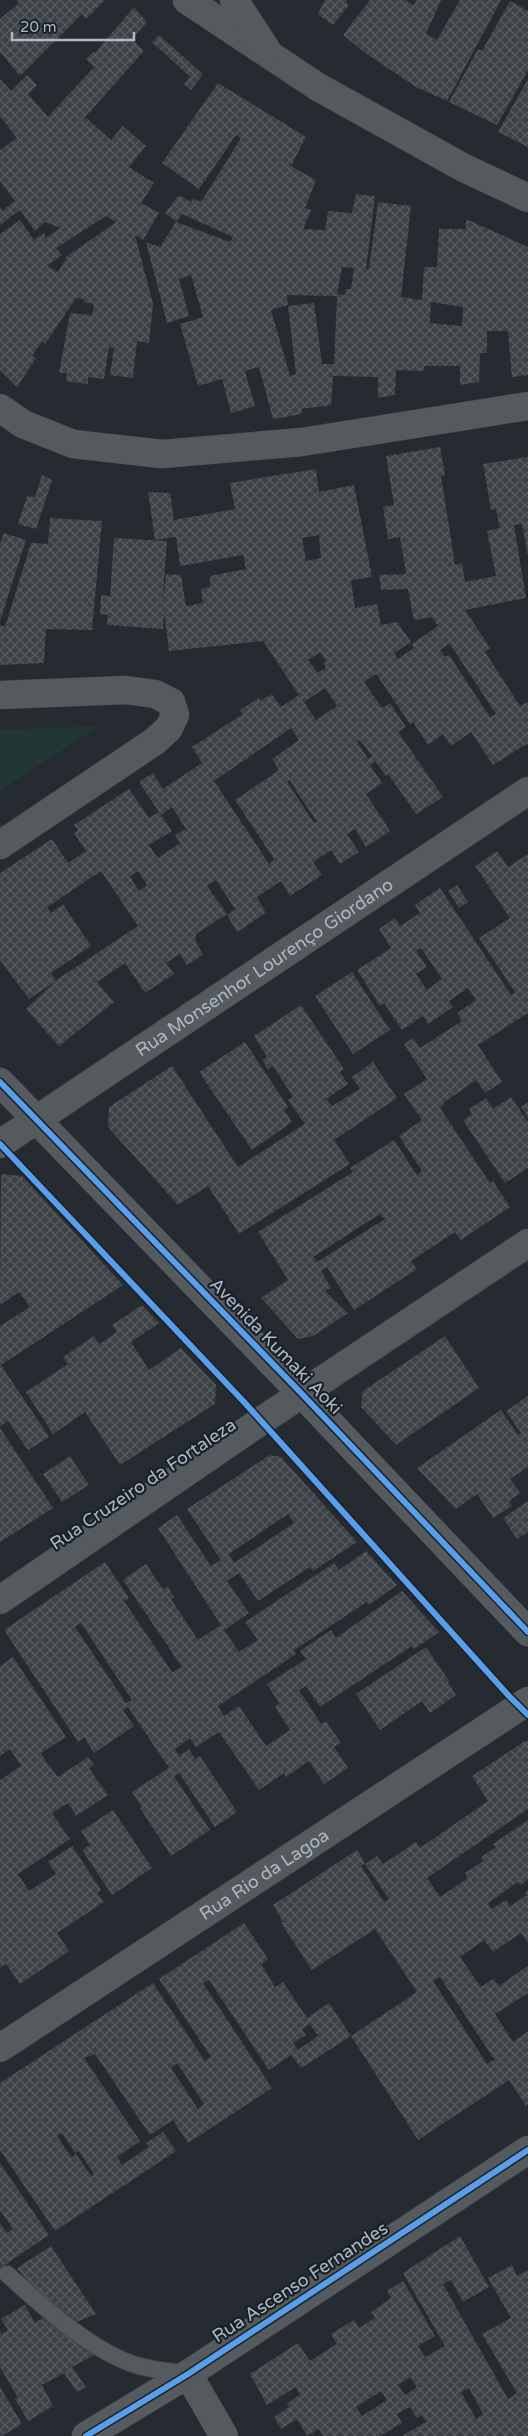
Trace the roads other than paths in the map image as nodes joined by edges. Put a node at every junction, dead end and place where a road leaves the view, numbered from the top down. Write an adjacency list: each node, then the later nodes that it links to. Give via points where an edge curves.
1 (187, 0): 3 (street)
2 (234, 0): 3 (street)
3 (272, 58): 4 (street, via 464,168)
4 (528, 198)
5 (528, 406): 6 (street, via 302,442 162,454 73,444 23,424)
6 (0, 408)
7 (0, 694): 9 (street, via 126,690 155,694 171,702 175,715 169,728 155,741)
8 (528, 791): 11 (street, Rua Monsenhor Lourenço Giordano)
9 (0, 845)
10 (0, 1082): 11 (street, Avenida Kumaki Aoki)
11 (36, 1121): 12 (street, Rua Monsenhor Lourenço Giordano); 14 (street, Avenida Kumaki Aoki)
12 (0, 1144)
13 (528, 1243): 14 (street, Rua Cruzeiro da Fortaleza)
14 (302, 1394): 15 (street, Rua Cruzeiro da Fortaleza); 16 (street, Avenida Kumaki Aoki)
15 (0, 1600)
16 (528, 1632)
17 (528, 1701): 18 (street, Rua Rio da Lagoa)
18 (0, 2048)
19 (528, 2150): 21 (street, Rua Ascenso Fernandes)
20 (7, 2274): 21 (lane, via 44,2307 109,2354 132,2364)
21 (188, 2374): 22 (street, Rua Ascenso Fernandes); 23 (street)
22 (86, 2436)
23 (224, 2436)

